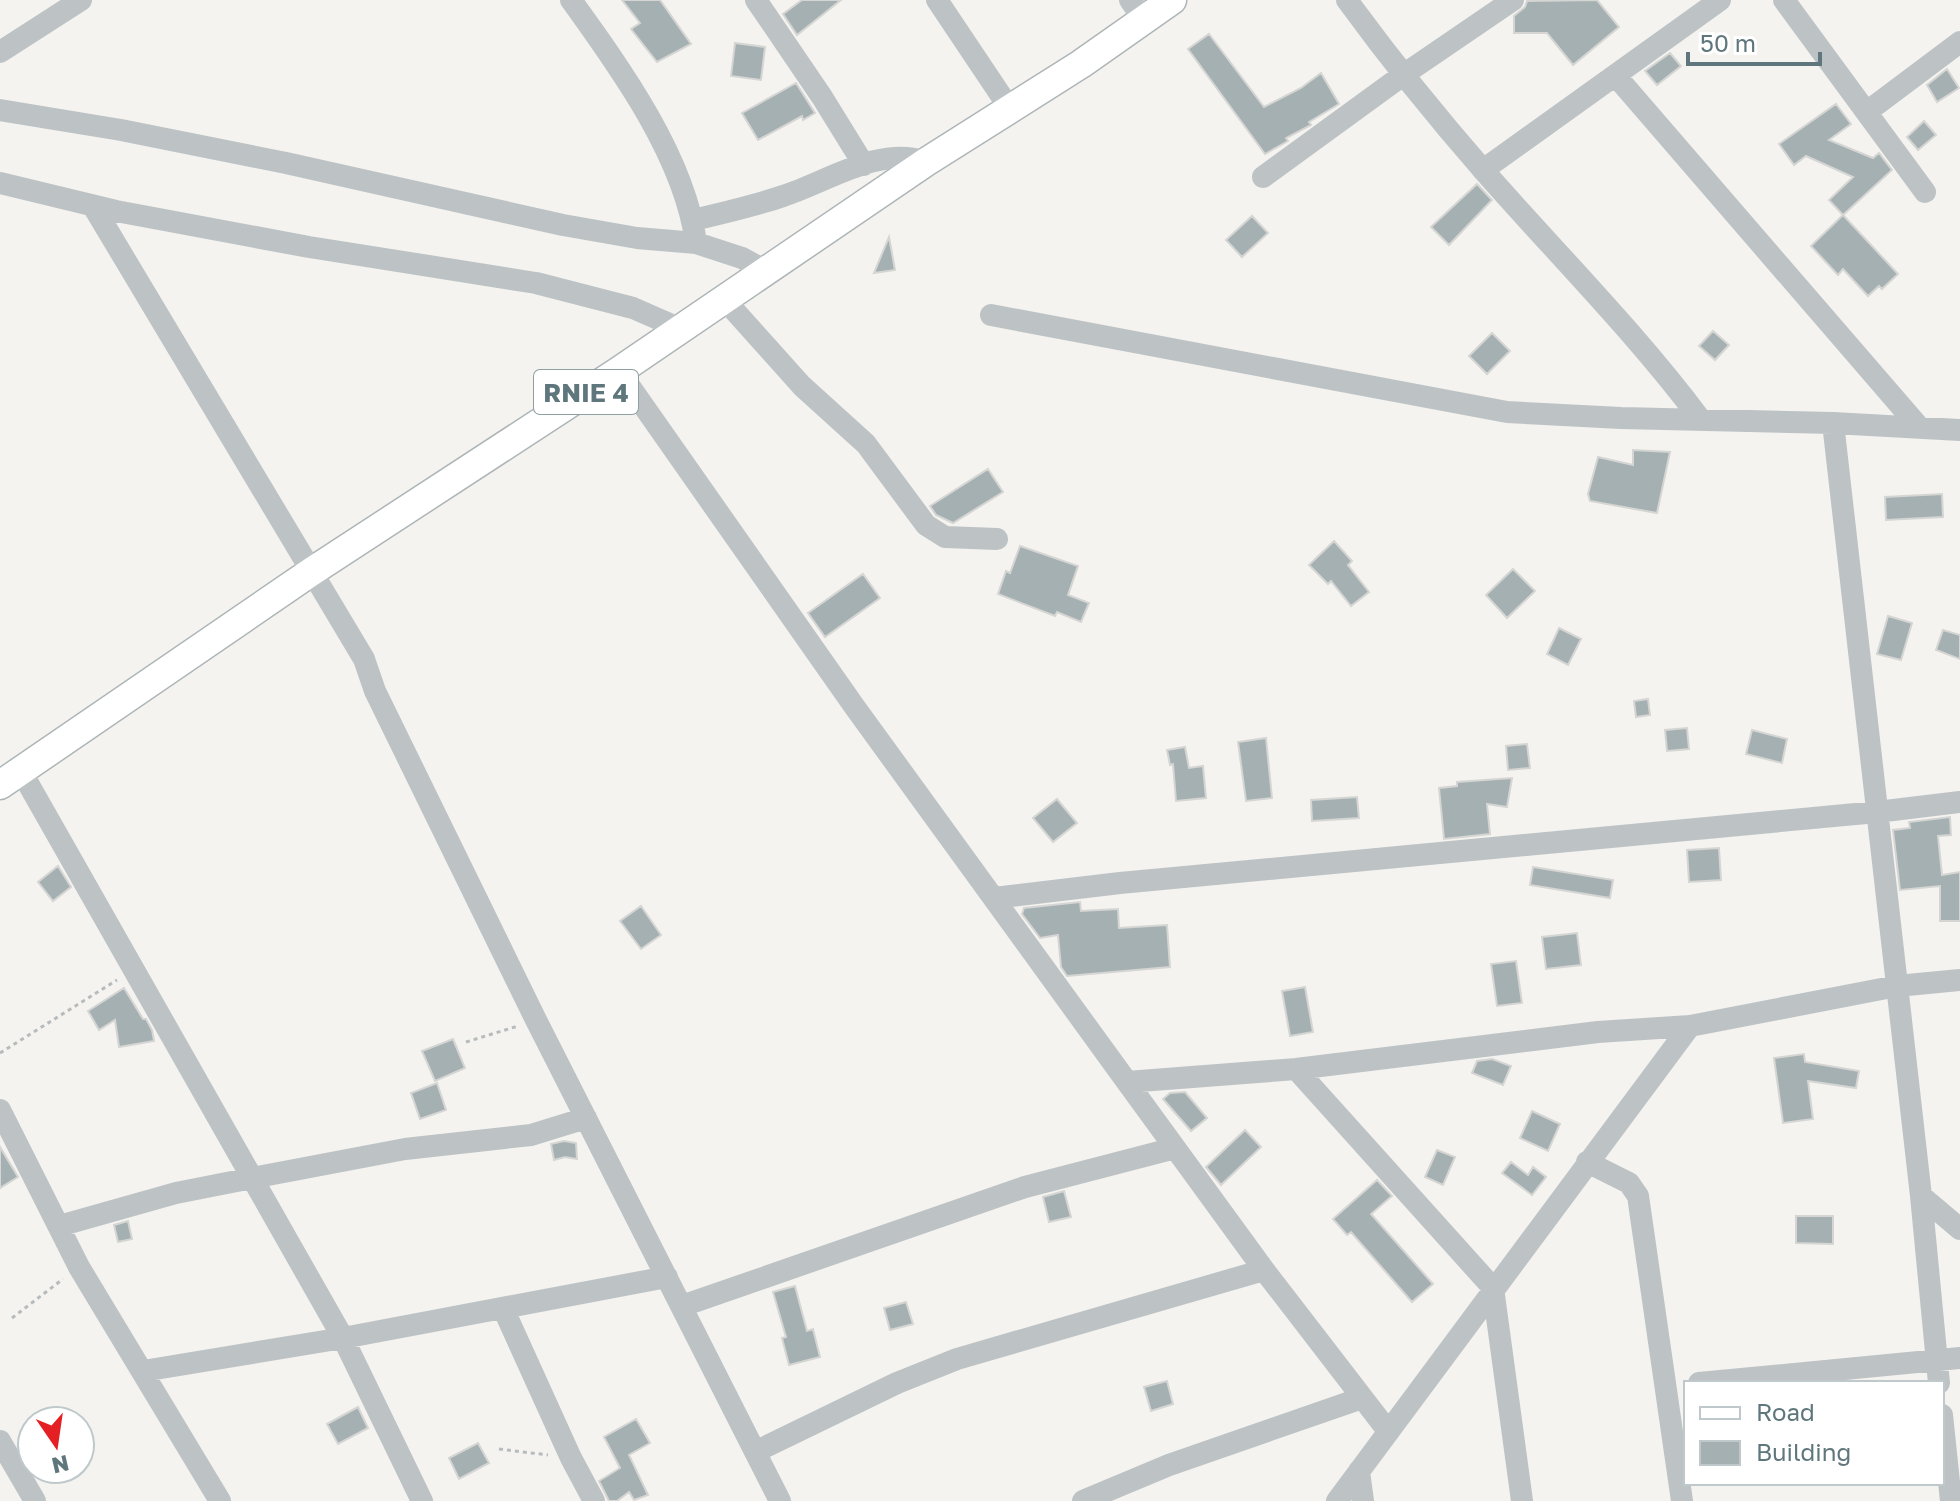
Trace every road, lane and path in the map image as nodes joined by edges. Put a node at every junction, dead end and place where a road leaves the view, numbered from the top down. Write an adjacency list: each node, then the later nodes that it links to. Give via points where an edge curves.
1 (81, 0): 12 (street)
2 (571, 0): 25 (street, via 648,116)
3 (756, 0): 19 (street)
4 (937, 0): 15 (street)
5 (1172, 0): 10 (main road, RNIE 4)
6 (1347, 0): 13 (street)
7 (1513, 0): 13 (street)
8 (1720, 0): 14 (street)
9 (1784, 0): 17 (street)
10 (1137, 10): 15 (main road, RNIE 4)
11 (1960, 42): 17 (street)
12 (0, 52)
13 (1403, 75): 20 (street); 21 (street)
14 (1615, 75): 20 (street); 34 (street)
15 (1010, 109): 18 (main road, RNIE 4)
16 (0, 110): 26 (street, via 273,160 563,225)
17 (1868, 111): 23 (street)
18 (926, 162): 19 (street, via 899,157); 27 (main road, RNIE 4)
19 (864, 165): 25 (street, via 783,197)
20 (1483, 170): 32 (street)
21 (1263, 177)
22 (0, 183): 24 (street)
23 (1925, 192)
24 (93, 206): 30 (street, via 536,283 633,308); 37 (street)
25 (693, 220): 26 (street)
26 (696, 243): 27 (street)
27 (768, 272): 28 (main road, RNIE 4)
28 (724, 299): 30 (main road, RNIE 4); 36 (street, via 802,386 866,444 926,525 945,537)
29 (991, 315): 32 (street, via 1507,412)
30 (681, 329): 31 (main road, RNIE 4)
31 (619, 371): 37 (main road, RNIE 4); 41 (street)
32 (1701, 420): 33 (street)
33 (1833, 423): 34 (street); 40 (street)
34 (1919, 427): 35 (street)
35 (1960, 430)
36 (997, 539)
37 (311, 572): 38 (main road, RNIE 4); 45 (street, via 364,659)
38 (11, 778): 42 (street)
39 (1960, 802): 40 (street)
40 (1877, 812): 41 (street); 44 (street)
41 (994, 898): 50 (street)
42 (134, 970): 48 (path); 55 (street)
43 (1960, 980): 44 (street)
44 (1897, 986): 46 (street); 56 (street)
45 (536, 1020): 47 (path); 52 (street)
46 (1690, 1026): 49 (street, via 1598,1032); 54 (street)
47 (466, 1042)
48 (0, 1053)
49 (1296, 1069): 50 (street); 62 (street)
50 (1127, 1082): 53 (street)
51 (0, 1110): 57 (street)
52 (586, 1118): 55 (street, via 531,1135 405,1149); 61 (street)
53 (1175, 1148): 60 (street); 63 (street, via 1025,1187)
54 (1587, 1162): 62 (street); 72 (street, via 1629,1183 1638,1196)
55 (252, 1178): 57 (street); 66 (street)
56 (1921, 1196): 58 (street); 68 (street)
57 (59, 1226): 59 (street)
58 (1960, 1229)
59 (79, 1267): 65 (path); 69 (street)
60 (1264, 1270): 73 (street); 78 (street, via 957,1359)
61 (667, 1277): 63 (street); 64 (street)
62 (1493, 1288): 74 (street); 89 (street)
63 (682, 1306): 78 (street)
64 (503, 1308): 66 (street); 79 (street)
65 (12, 1318)
66 (343, 1338): 69 (street); 83 (street)
67 (1960, 1358): 68 (street)
68 (1936, 1359): 70 (street); 71 (street)
69 (143, 1371): 82 (street)
70 (1719, 1381)
71 (1939, 1381)
72 (1676, 1385): 90 (street)
73 (1362, 1398): 74 (street); 86 (street)
74 (1388, 1431): 80 (street)
75 (1944, 1434): 91 (street)
76 (0, 1441): 81 (street)
77 (499, 1449): 79 (path)
78 (755, 1452): 85 (street)
79 (571, 1458): 84 (street)
80 (1359, 1471): 87 (street); 88 (street)
81 (35, 1501)
82 (220, 1501)
83 (422, 1501)
84 (594, 1501)
85 (780, 1501)
86 (1083, 1501)
87 (1337, 1501)
88 (1363, 1501)
89 (1522, 1501)
90 (1682, 1501)
91 (1951, 1501)

